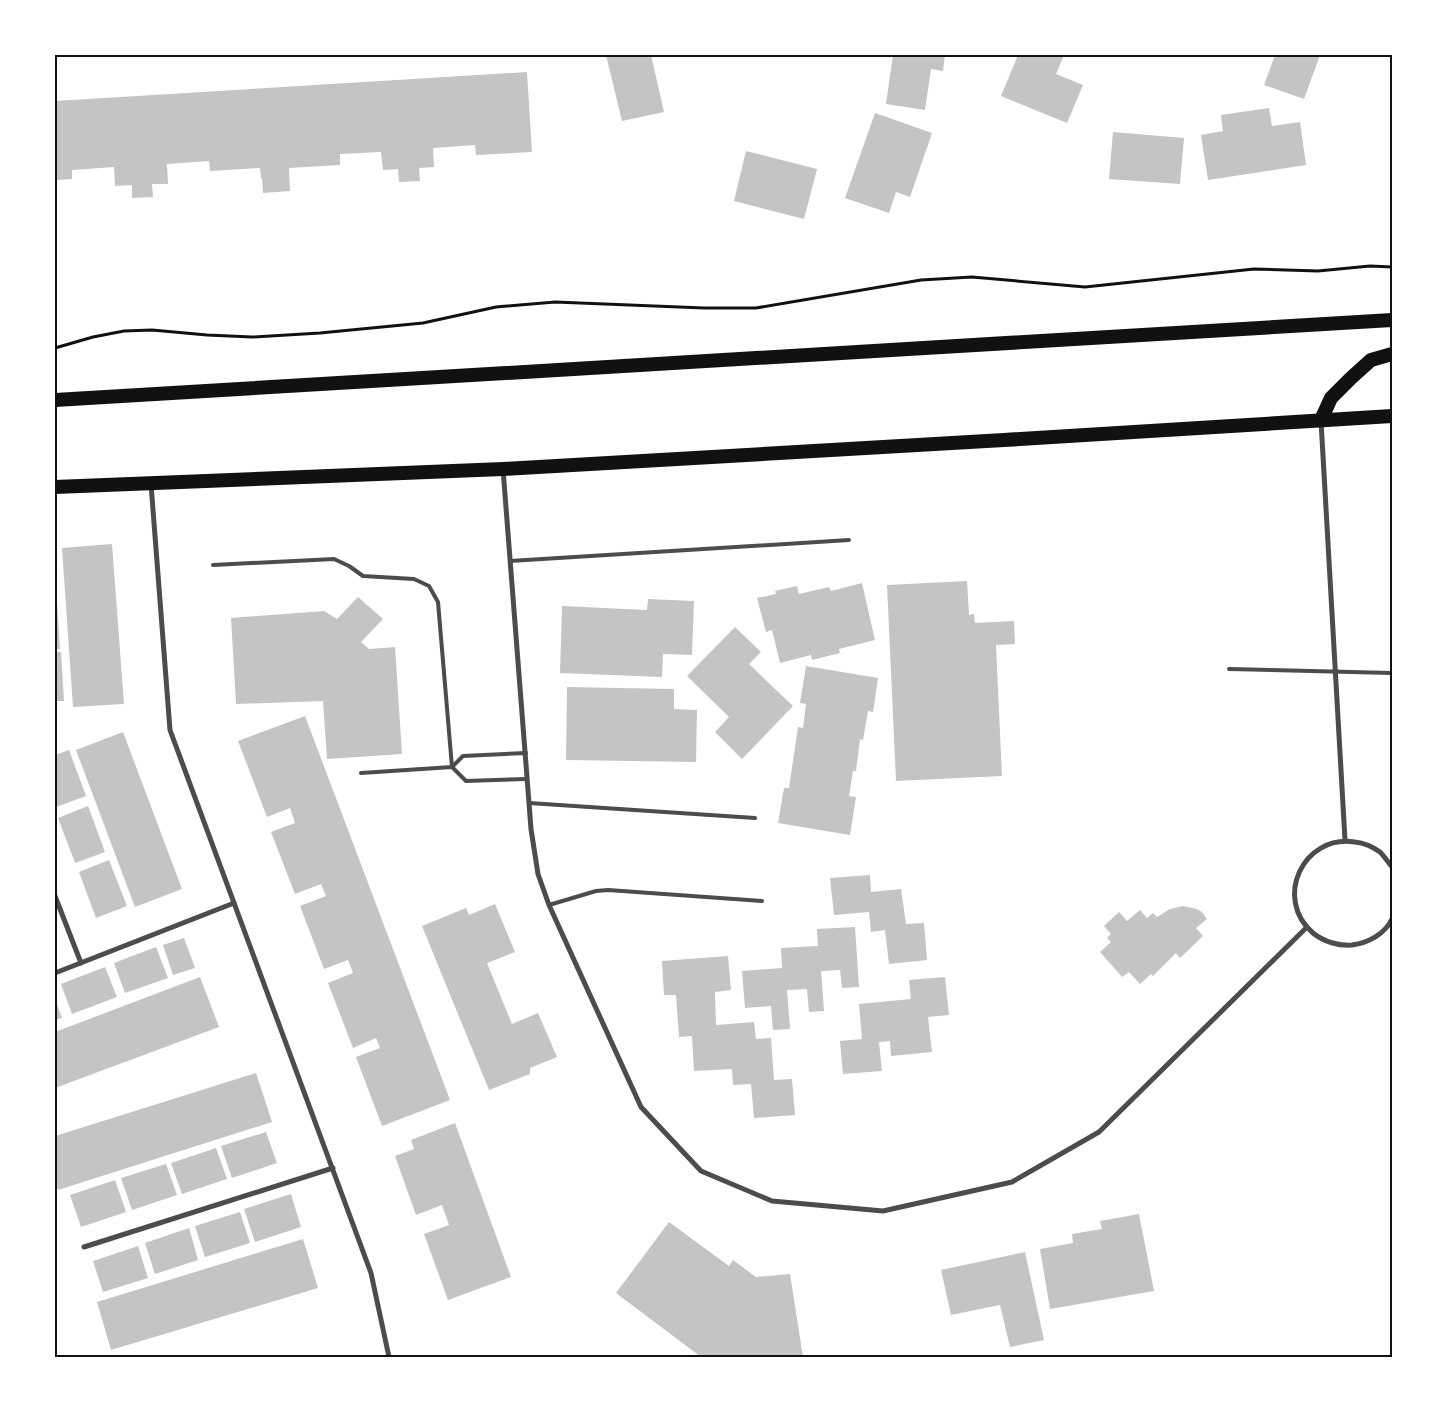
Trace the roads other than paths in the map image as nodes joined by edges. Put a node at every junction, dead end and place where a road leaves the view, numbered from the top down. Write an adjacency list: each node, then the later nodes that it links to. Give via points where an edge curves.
1 (1392, 320): 3 (highway)
2 (1392, 354): 5 (highway, via 1372,360 1351,378 1331,398)
3 (55, 400)
4 (1392, 416): 5 (highway)
5 (1321, 420): 6 (highway); 13 (street)
6 (503, 468): 7 (highway); 10 (street)
7 (150, 483): 8 (highway); 25 (street, via 170,730)
8 (55, 487)
9 (849, 540): 10 (lane)
10 (510, 561): 15 (street)
11 (213, 565): 16 (lane, via 334,559 363,576 414,579 429,586 438,602)
12 (1229, 670): 13 (lane)
13 (1335, 671): 14 (lane); 21 (street)
14 (1392, 673)
15 (526, 753): 16 (lane, via 463,756); 18 (street)
16 (452, 767): 17 (lane); 18 (lane, via 466,781)
17 (361, 773)
18 (528, 780): 19 (street)
19 (529, 803): 20 (lane); 26 (street, via 538,874)
20 (754, 818)
21 (1345, 840): 22 (street, via 1363,843 1380,852); 28 (street, via 1327,844 1311,854 1300,868 1294,895 1298,912)
22 (1392, 867)
23 (55, 896): 29 (street)
24 (762, 901): 26 (lane, via 608,890)
25 (234, 903): 29 (street); 31 (street)
26 (549, 905): 28 (street, via 641,1108 701,1171 772,1202 883,1211 1012,1182 1099,1132)
27 (1392, 919): 28 (street, via 1378,936 1362,944 1344,946 1320,939)
28 (1307, 927)
29 (81, 963): 30 (street)
30 (55, 973)
31 (333, 1168): 32 (street); 33 (street, via 372,1273)
32 (84, 1247)
33 (389, 1357)

